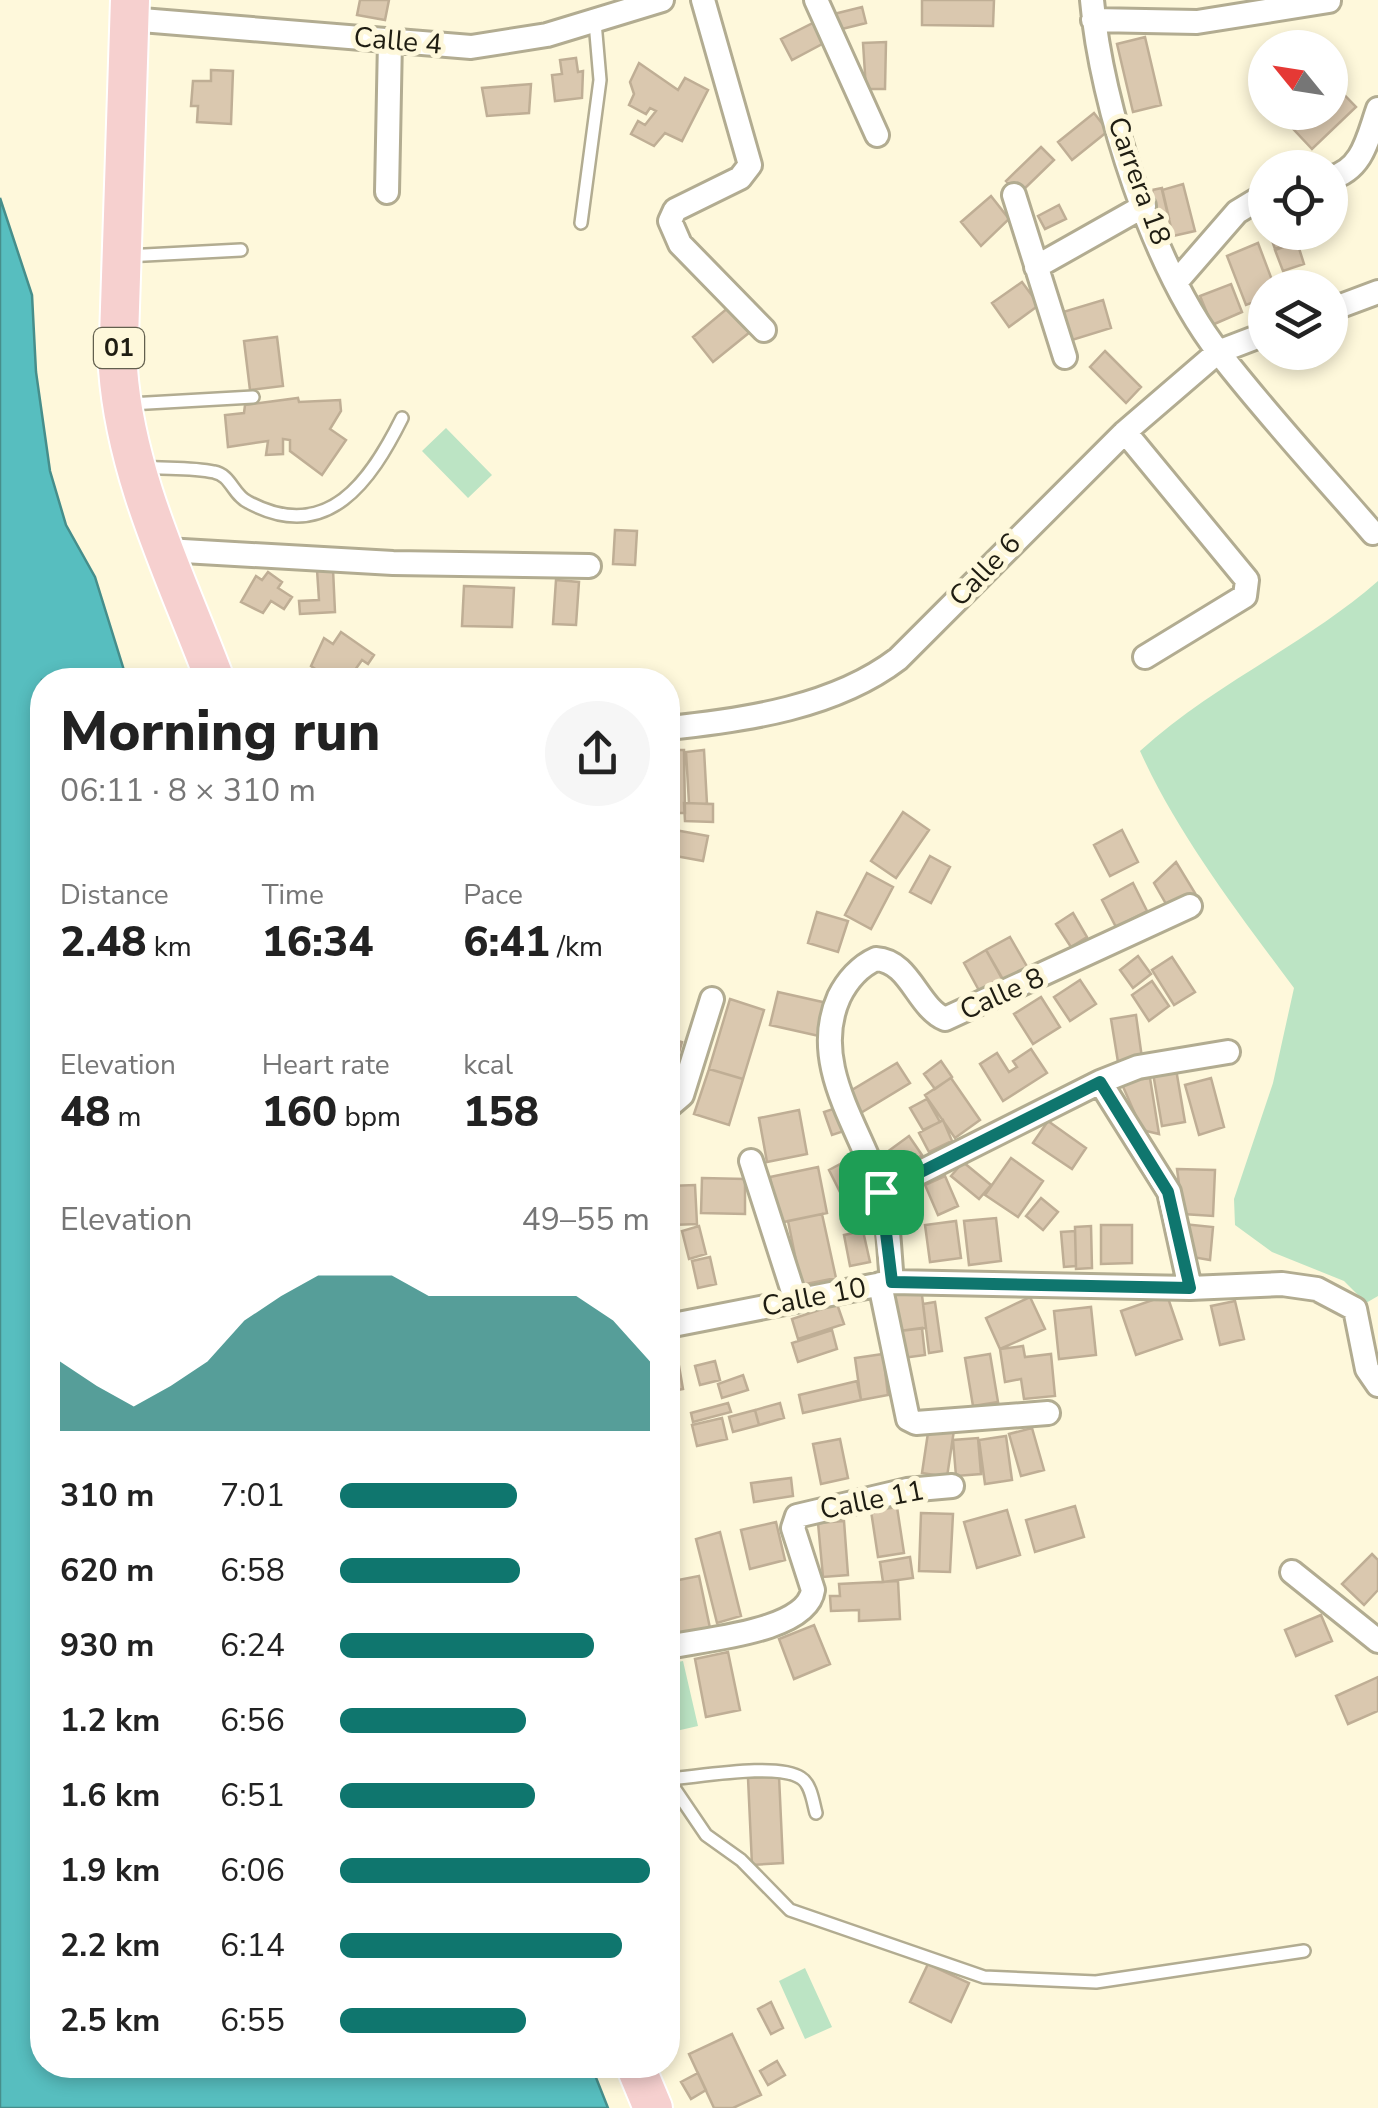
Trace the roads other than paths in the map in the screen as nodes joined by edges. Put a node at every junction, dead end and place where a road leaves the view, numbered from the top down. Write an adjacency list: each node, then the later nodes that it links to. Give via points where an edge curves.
1 (662, 0): 7 (street, Calle 4)
2 (703, 0): 23 (street, via 750,165 740,178 675,210 670,221 680,244)
3 (816, 0): 10 (street)
4 (1329, 1): 6 (street, via 1196,22)
5 (130, 10): 8 (street, Calle 4); 18 (highway, 01)
6 (1092, 10): 15 (street, Carrera 18, via 1114,114)
7 (595, 22): 8 (street, Calle 4, via 509,44); 16 (lane, via 600,80)
8 (390, 40): 12 (street)
9 (1378, 109): 11 (street, via 1361,155)
10 (876, 135)
11 (1348, 170)
12 (387, 192)
13 (1014, 195): 19 (street)
14 (1248, 205): 20 (street)
15 (1144, 206): 19 (street); 20 (street, Carrera 18)
16 (581, 223)
17 (241, 250): 18 (lane)
18 (122, 256): 28 (highway, 01)
19 (1036, 266): 26 (street)
20 (1177, 281): 25 (street, Carrera 18)
21 (1378, 292): 22 (street)
22 (1348, 303)
23 (764, 330)
24 (1248, 341): 25 (street, Calle 6)
25 (1218, 352): 30 (street, Calle 6); 32 (street, Carrera 18)
26 (1065, 357)
27 (253, 397): 28 (lane)
28 (121, 405): 31 (highway, 01)
29 (402, 418): 31 (lane, via 366,482 347,500 312,513 250,504 215,472)
30 (1124, 432): 35 (street, via 1247,580 1245,596); 37 (street, Calle 6, via 872,678 844,694)
31 (134, 467): 33 (highway, 01)
32 (1373, 534)
33 (166, 550): 34 (street); 36 (highway, 01)
34 (589, 566)
35 (1145, 657)
36 (210, 668)
37 (680, 727)
38 (1190, 906): 44 (street, Calle 8, via 945,1019 895,964 868,962 835,1008 829,1051)
39 (712, 999): 42 (street)
40 (1228, 1052): 41 (street, via 1138,1067)
41 (1100, 1082): 44 (street); 46 (street, via 1168,1192)
42 (680, 1097)
43 (751, 1160): 47 (street)
44 (881, 1192): 45 (street, Calle 8)
45 (886, 1283): 46 (street, Calle 10); 47 (street, Calle 10); 51 (street, Calle 8, via 908,1419)
46 (1190, 1288): 48 (street, Calle 10, via 1302,1285)
47 (796, 1301): 49 (street, Calle 10)
48 (1367, 1306): 50 (street, Calle 10, via 1366,1369)
49 (680, 1324)
50 (1378, 1385)
51 (1048, 1413)
52 (952, 1486): 55 (street, Calle 11, via 797,1516 793,1528 813,1590 802,1612 777,1624)
53 (1292, 1572): 54 (street)
54 (1378, 1641)
55 (680, 1644)
56 (680, 1778): 58 (lane, via 796,1775 807,1783)
57 (680, 1797): 59 (lane, via 703,1831 790,1910 984,1977 1096,1982)
58 (816, 1813)
59 (1304, 1951)
60 (640, 2078): 61 (highway)
61 (653, 2108)

